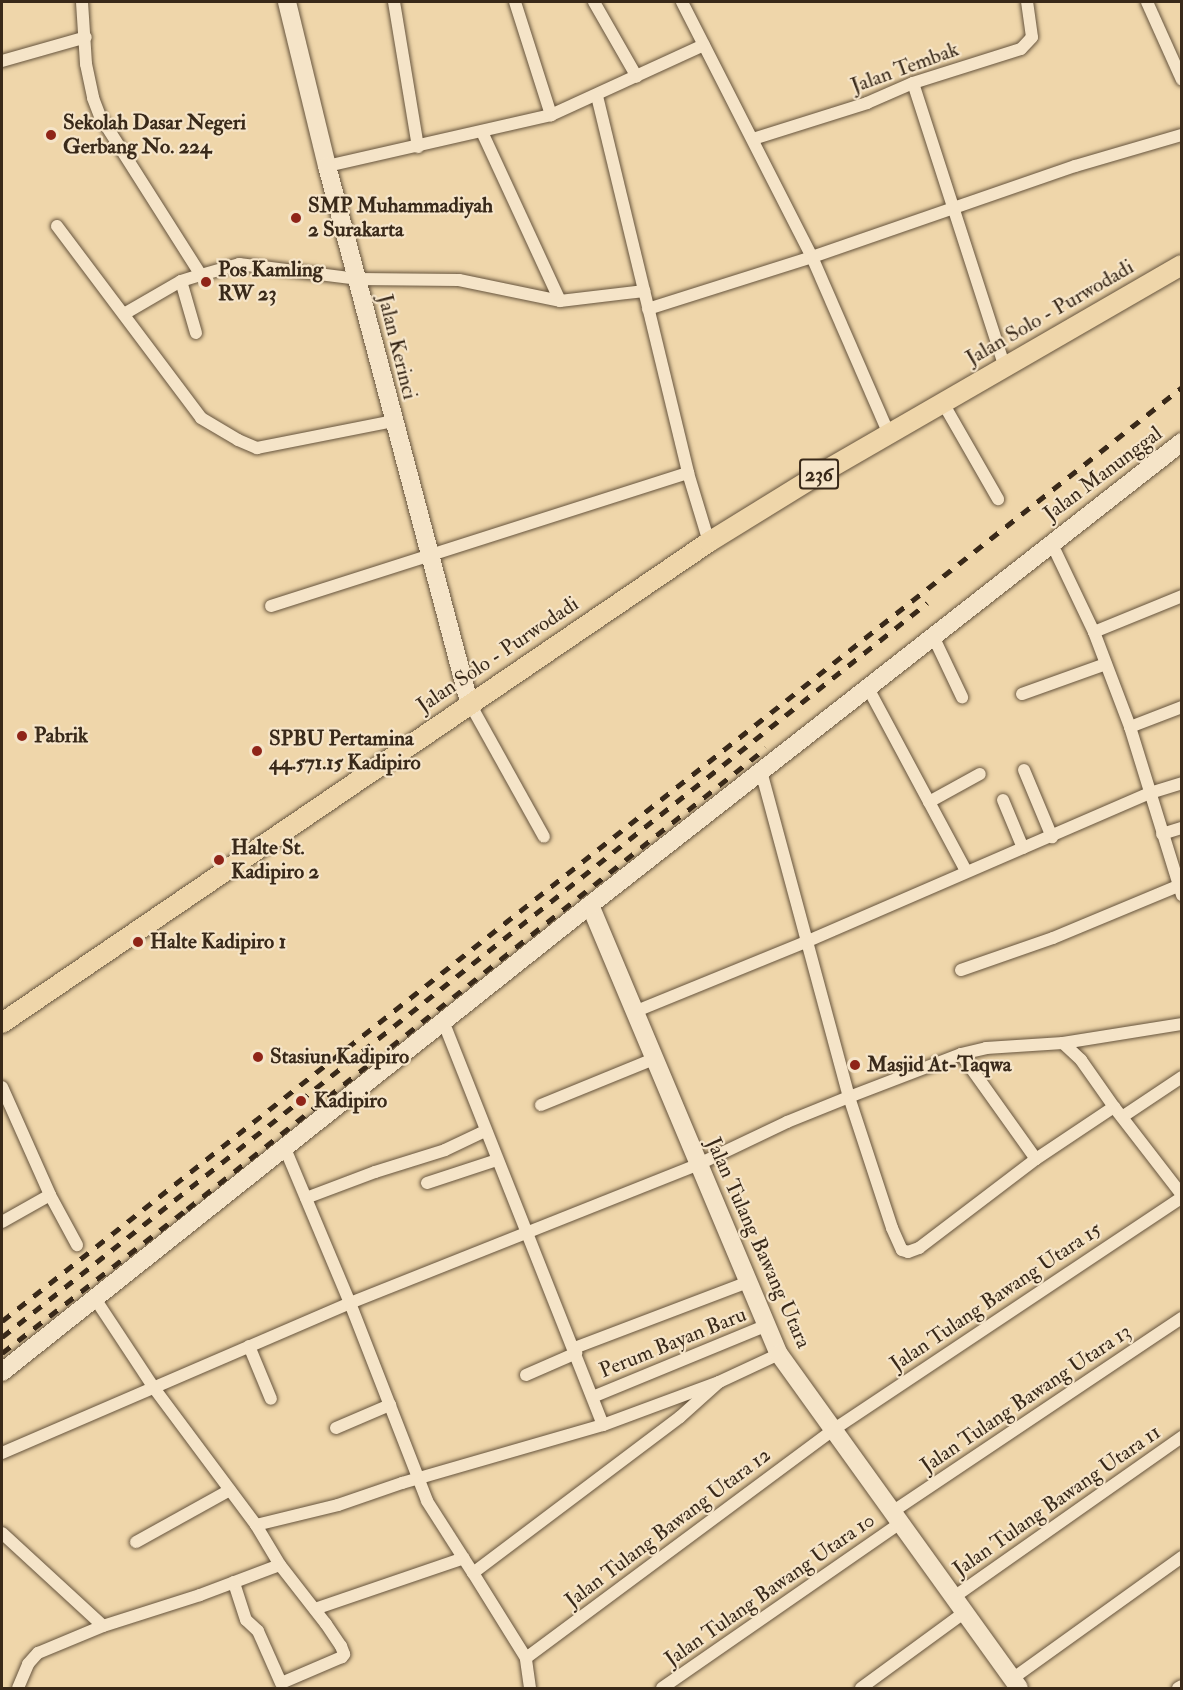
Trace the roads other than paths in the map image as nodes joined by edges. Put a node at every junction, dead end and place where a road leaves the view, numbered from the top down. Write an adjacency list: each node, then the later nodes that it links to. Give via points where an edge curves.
1 (82, 2): 9 (street)
2 (287, 2): 21 (street, Jalan Kerinci)
3 (394, 2): 20 (street)
4 (514, 2): 16 (street)
5 (594, 2): 12 (street)
6 (682, 2): 10 (street)
7 (1027, 2): 14 (street, Jalan Tembak, via 1032,37 1027,45)
8 (1147, 2): 13 (street)
9 (86, 37): 11 (street); 26 (street, via 86,64 100,116)
10 (704, 45): 12 (street); 19 (street)
11 (2, 61)
12 (637, 77): 15 (street)
13 (1182, 80)
14 (914, 83): 19 (street, Jalan Tembak, via 867,103); 22 (street)
15 (597, 96): 16 (street); 29 (street)
16 (551, 115): 17 (street)
17 (482, 132): 20 (street); 30 (street)
18 (1182, 135): 22 (street, via 1075,166)
19 (753, 139): 24 (street)
20 (418, 147): 21 (street)
21 (327, 166): 27 (street, Jalan Kerinci)
22 (954, 208): 24 (street); 34 (street)
23 (57, 226): 32 (street)
24 (812, 257): 31 (street); 37 (street)
25 (1182, 265): 34 (main road, Jalan Solo - Purwodadi / 236)
26 (201, 275): 27 (street, via 239,264); 28 (street)
27 (357, 279): 30 (street, via 459,280); 36 (street, Jalan Kerinci)
28 (181, 281): 32 (street); 33 (street)
29 (644, 291): 30 (street); 31 (street)
30 (560, 301)
31 (648, 309): 39 (street)
32 (124, 314): 36 (street, via 201,418 248,445 257,448)
33 (196, 333)
34 (1005, 367): 35 (main road, Jalan Solo - Purwodadi / 236)
35 (943, 403): 37 (main road, Jalan Solo - Purwodadi / 236); 40 (street)
36 (393, 421): 43 (street, Jalan Kerinci)
37 (889, 434): 41 (main road, Jalan Solo - Purwodadi / 236)
38 (1182, 442): 42 (street, Jalan Manunggal)
39 (688, 473): 41 (street); 43 (street)
40 (998, 499)
41 (709, 542): 52 (main road, Jalan Solo - Purwodadi / 236)
42 (1051, 542): 46 (street); 47 (street, Jalan Manunggal)
43 (430, 555): 45 (street); 52 (street, Jalan Kerinci)
44 (1182, 596): 46 (street)
45 (271, 606)
46 (1094, 632): 48 (street)
47 (933, 636): 49 (street, Jalan Manunggal); 51 (street)
48 (1106, 664): 50 (street); 54 (street)
49 (868, 688): 56 (street, Jalan Manunggal); 61 (street)
50 (1022, 694)
51 (962, 697)
52 (469, 702): 64 (street); 74 (main road, Jalan Solo - Purwodadi / 236)
53 (1182, 707): 54 (street)
54 (1130, 727): 59 (street)
55 (1024, 770): 65 (street)
56 (761, 771): 69 (street, Jalan Manunggal); 70 (street)
57 (980, 774): 61 (street)
58 (1182, 783): 59 (street)
59 (1150, 793): 63 (street); 65 (street)
60 (1003, 800): 66 (street)
61 (929, 802): 67 (street)
62 (1182, 828): 63 (street)
63 (1162, 834): 68 (street)
64 (544, 837)
65 (1052, 837): 66 (street)
66 (1023, 848): 67 (street)
67 (966, 871): 70 (street)
68 (1180, 890): 71 (street)
69 (590, 905): 72 (street, Jalan Tulang Bawang Utara); 73 (street, Jalan Manunggal)
70 (808, 941): 72 (street); 81 (street)
71 (961, 970)
72 (634, 1012): 78 (street, Jalan Tulang Bawang Utara)
73 (443, 1021): 84 (street); 85 (street, Jalan Manunggal)
74 (2, 1023)
75 (1182, 1024): 76 (street)
76 (1063, 1042): 77 (street, via 1024,1043); 83 (street, via 1081,1060)
77 (961, 1054): 81 (street); 86 (street)
78 (654, 1059): 82 (street); 88 (street, Jalan Tulang Bawang Utara)
79 (1182, 1077): 83 (street)
80 (2, 1087): 90 (street)
81 (849, 1097): 86 (street, via 892,1228 902,1250 908,1252 919,1248); 88 (street)
82 (541, 1105)
83 (1118, 1112): 86 (street); 91 (street)
84 (485, 1131): 87 (street); 92 (street, via 445,1150)
85 (284, 1146): 92 (street); 97 (street, Jalan Manunggal)
86 (1036, 1159)
87 (497, 1160): 89 (street); 94 (street)
88 (699, 1164): 94 (street); 96 (street, Jalan Tulang Bawang Utara)
89 (427, 1183)
90 (50, 1195): 93 (street); 95 (street)
91 (1182, 1196): 113 (street, Jalan Tulang Bawang Utara 15)
92 (306, 1198): 98 (street)
93 (2, 1222)
94 (526, 1231): 98 (street); 102 (street)
95 (77, 1245)
96 (748, 1282): 100 (street, Jalan Tulang Bawang Utara); 102 (street, Perum Bayan Baru)
97 (94, 1297): 104 (street, Jalan Manunggal); 107 (street)
98 (350, 1303): 101 (street); 110 (street)
99 (1182, 1317): 118 (street, Jalan Tulang Bawang Utara 13)
100 (765, 1326): 103 (street, Jalan Tulang Bawang Utara); 108 (street, Perum Bayan Baru)
101 (249, 1346): 107 (street); 109 (street)
102 (576, 1350): 105 (street, Perum Bayan Baru); 111 (street)
103 (779, 1354): 106 (street); 113 (street, Jalan Tulang Bawang Utara)
104 (2, 1372)
105 (526, 1375)
106 (719, 1382): 111 (street); 125 (street, via 680,1417)
107 (154, 1388): 115 (street); 117 (street)
108 (596, 1396)
109 (271, 1399)
110 (390, 1405): 112 (street); 116 (street)
111 (603, 1425): 116 (street)
112 (336, 1428)
113 (833, 1430): 118 (street, Jalan Tulang Bawang Utara); 131 (street, Jalan Tulang Bawang Utara 12)
114 (1182, 1437): 127 (street, Jalan Tulang Bawang Utara 11)
115 (2, 1453)
116 (419, 1479): 119 (street); 123 (street, via 427,1501)
117 (230, 1490): 119 (street); 121 (street)
118 (896, 1517): 127 (street, Jalan Tulang Bawang Utara); 136 (street, Jalan Tulang Bawang Utara 10)
119 (256, 1525): 124 (street)
120 (2, 1533): 130 (street)
121 (136, 1542)
122 (1182, 1557): 132 (street)
123 (464, 1558): 125 (street); 128 (street)
124 (280, 1565): 126 (street); 128 (street)
125 (473, 1574): 131 (street)
126 (234, 1582): 128 (street, via 246,1620 258,1630 281,1683 344,1654); 130 (street)
127 (954, 1597): 129 (street, Jalan Tulang Bawang Utara)
128 (315, 1609)
129 (965, 1612): 132 (street, Jalan Tulang Bawang Utara); 137 (street)
130 (103, 1626): 134 (street, via 38,1653 28,1664)
131 (526, 1658): 135 (street)
132 (1013, 1685)
133 (1182, 1686): 138 (street)
134 (18, 1689)
135 (530, 1689)
136 (662, 1689)
137 (861, 1689)
138 (1178, 1689)

